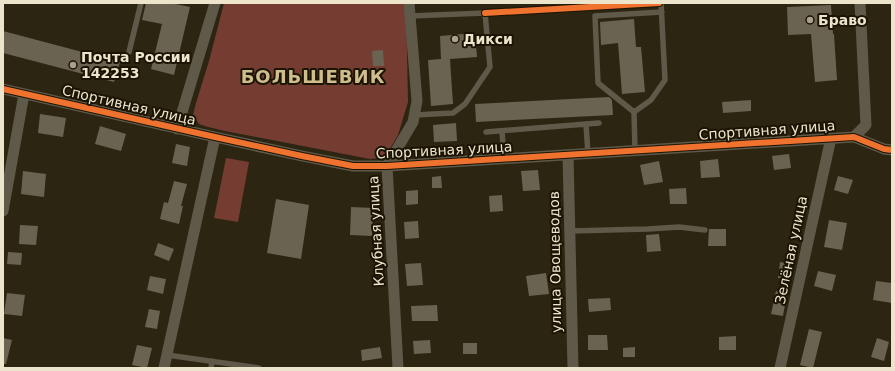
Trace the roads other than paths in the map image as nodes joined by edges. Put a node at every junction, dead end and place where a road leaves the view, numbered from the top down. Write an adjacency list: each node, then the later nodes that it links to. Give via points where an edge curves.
1 (142, 3): 8 (lane)
2 (215, 3): 15 (street)
3 (409, 3): 7 (street, Клубная улица)
4 (661, 3): 6 (lane)
5 (860, 3): 19 (street, via 866,125)
6 (662, 12): 11 (lane, via 665,80 651,100); 11 (lane, via 595,16 598,83)
7 (410, 16): 12 (street, Клубная улица, via 417,101); 12 (lane, via 485,13 490,67 465,104 453,113)
8 (129, 52)
9 (3, 89): 10 (street, Спортивная улица)
10 (24, 94): 15 (street, Спортивная улица); 27 (street)
11 (634, 112): 22 (lane)
12 (414, 115): 26 (street, Клубная улица, via 413,122)
13 (599, 123): 14 (lane)
14 (586, 124): 16 (lane); 23 (lane)
15 (177, 129): 18 (street, Спортивная улица)
16 (502, 131): 17 (lane); 25 (lane)
17 (486, 132)
18 (215, 137): 26 (street, Спортивная улица, via 352,166); 30 (street)
19 (854, 137): 20 (street, Спортивная улица); 21 (street, Спортивная улица)
20 (831, 138): 22 (street, Спортивная улица); 37 (street, Зелёная улица)
21 (892, 150)
22 (635, 151): 23 (street, Спортивная улица)
23 (588, 154): 24 (street, Спортивная улица)
24 (568, 155): 25 (street, Спортивная улица); 29 (street, улица Овощеводов)
25 (504, 159): 26 (street, Спортивная улица)
26 (387, 166): 35 (street, Клубная улица)
27 (3, 211)
28 (705, 230): 29 (lane, via 679,227)
29 (569, 231): 36 (street, улица Овощеводов)
30 (166, 355): 31 (lane); 32 (street)
31 (212, 361): 33 (lane); 34 (lane)
32 (164, 368)
33 (211, 368)
34 (259, 368)
35 (398, 368)
36 (573, 368)
37 (780, 368)

